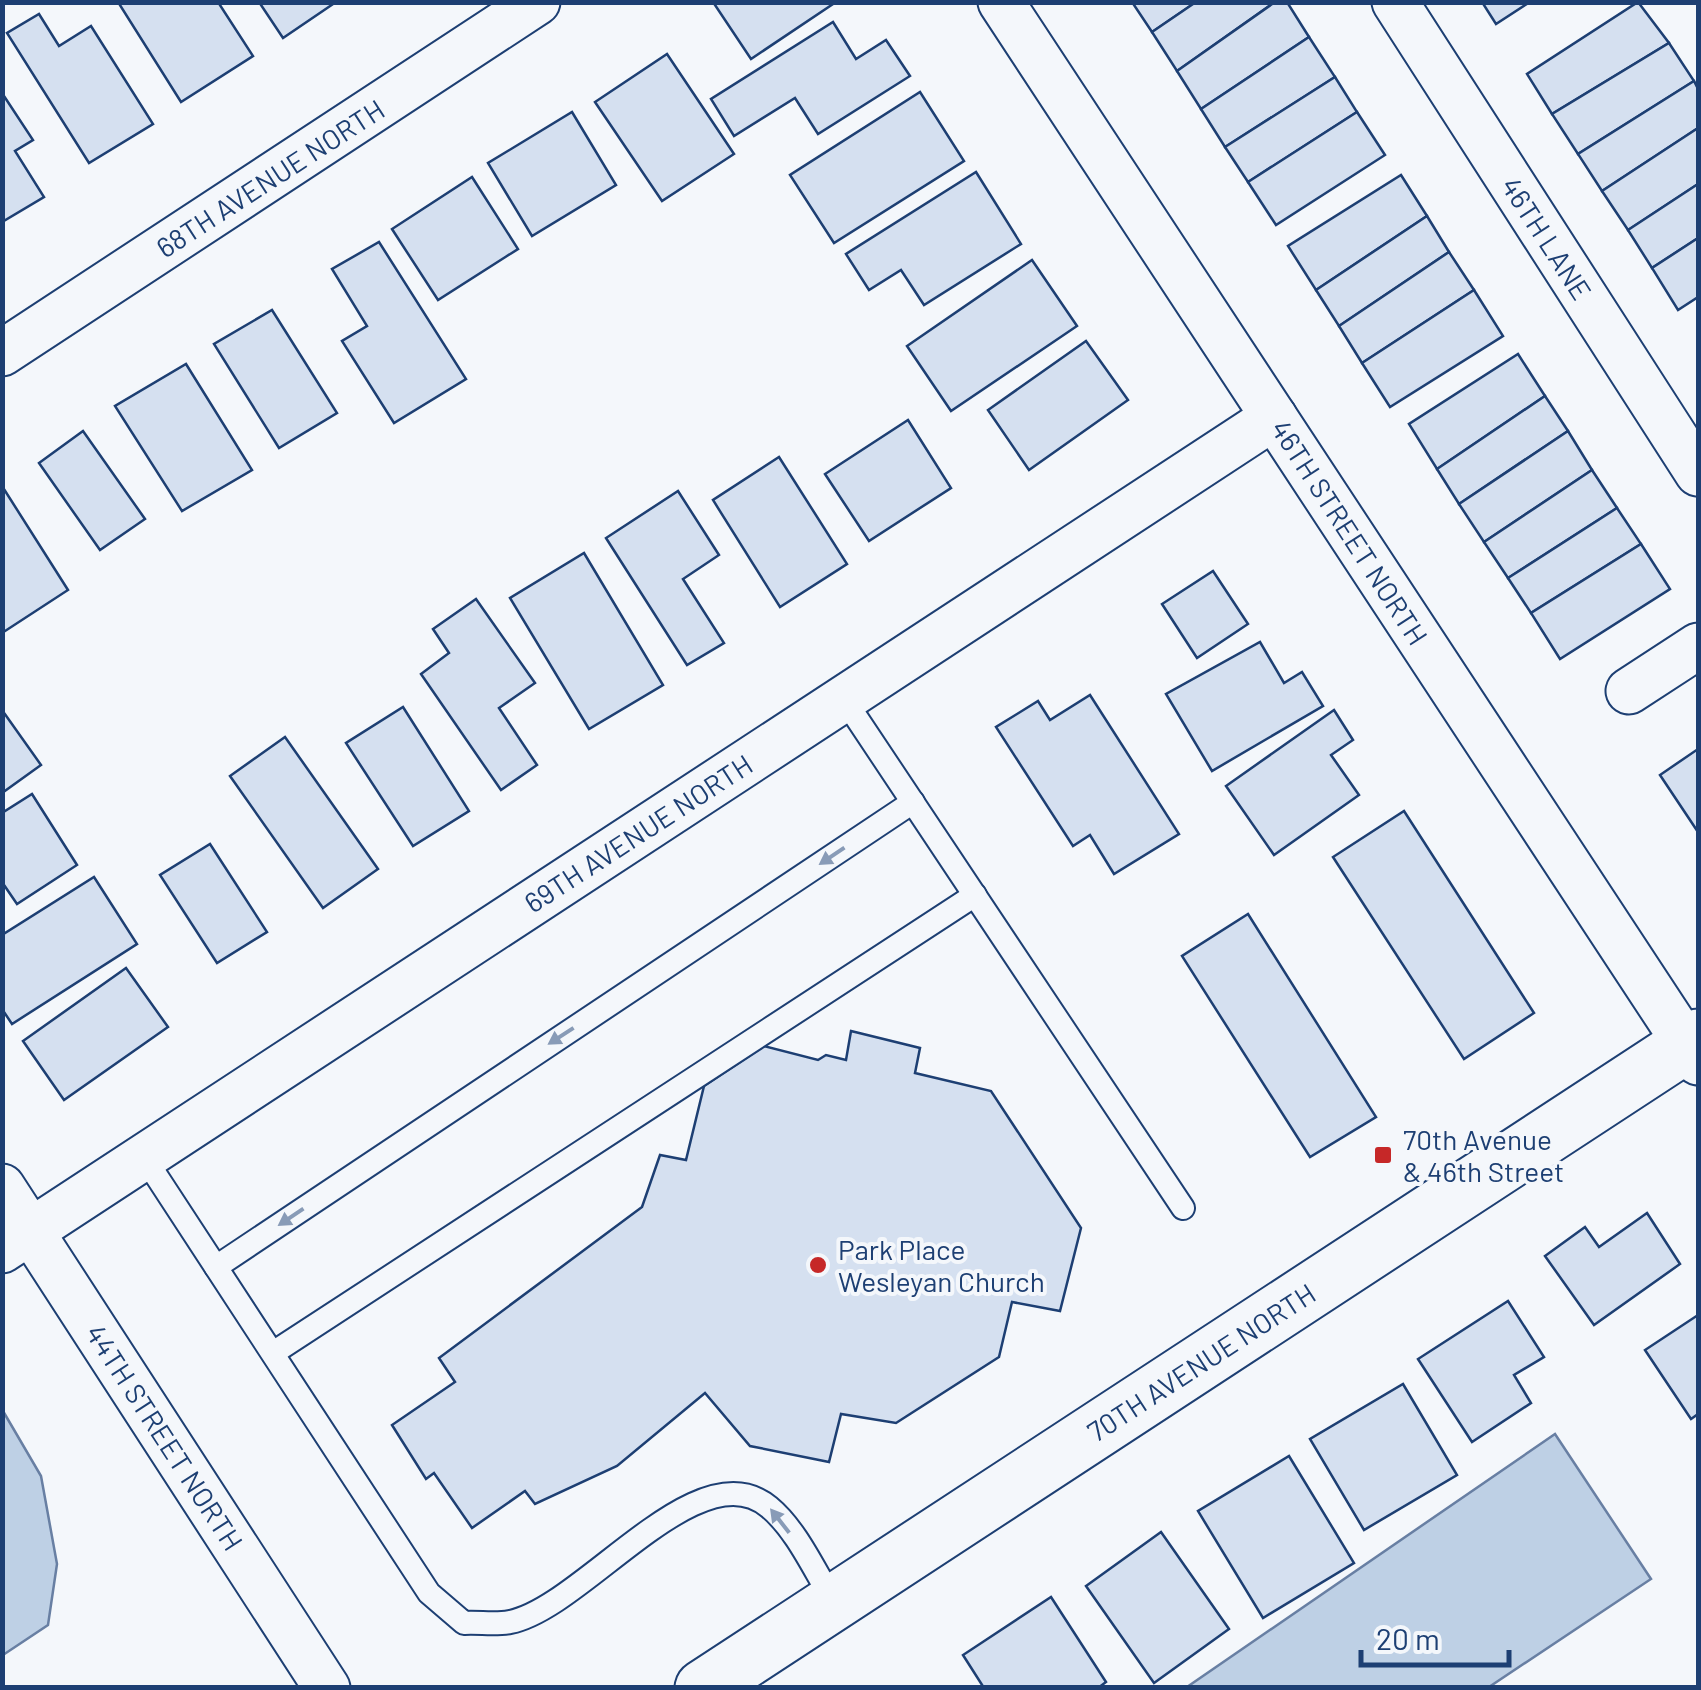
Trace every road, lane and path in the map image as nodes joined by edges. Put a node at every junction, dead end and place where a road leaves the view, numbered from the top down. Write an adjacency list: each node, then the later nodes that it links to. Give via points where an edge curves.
1 (537, 2): 4 (street, 68TH AVENUE NORTH)
2 (1001, 2): 5 (street, 46TH STREET NORTH)
3 (1394, 2): 6 (street, 46TH LANE)
4 (2, 353)
5 (1274, 417): 9 (street, 69TH AVENUE NORTH); 12 (street, 46TH STREET NORTH)
6 (1698, 473)
7 (1698, 646): 8 (street)
8 (1629, 691)
9 (844, 699): 10 (lane); 13 (street, 69TH AVENUE NORTH)
10 (912, 802): 11 (lane); 17 (lane, one-way to 17)
11 (975, 895): 15 (lane); 18 (lane)
12 (1695, 1048): 19 (street, 70TH AVENUE NORTH)
13 (144, 1157): 16 (street, 69TH AVENUE NORTH); 17 (lane)
14 (2, 1186): 16 (street, 44TH STREET NORTH)
15 (1183, 1208)
16 (17, 1240): 20 (street, 44TH STREET NORTH)
17 (216, 1267): 18 (lane)
18 (273, 1353): 19 (lane, one-way to 18, via 768,1506 733,1492 698,1498 567,1592 512,1622 464,1622 430,1593)
19 (834, 1602): 21 (street, 70TH AVENUE NORTH)
20 (328, 1688)
21 (703, 1688)

